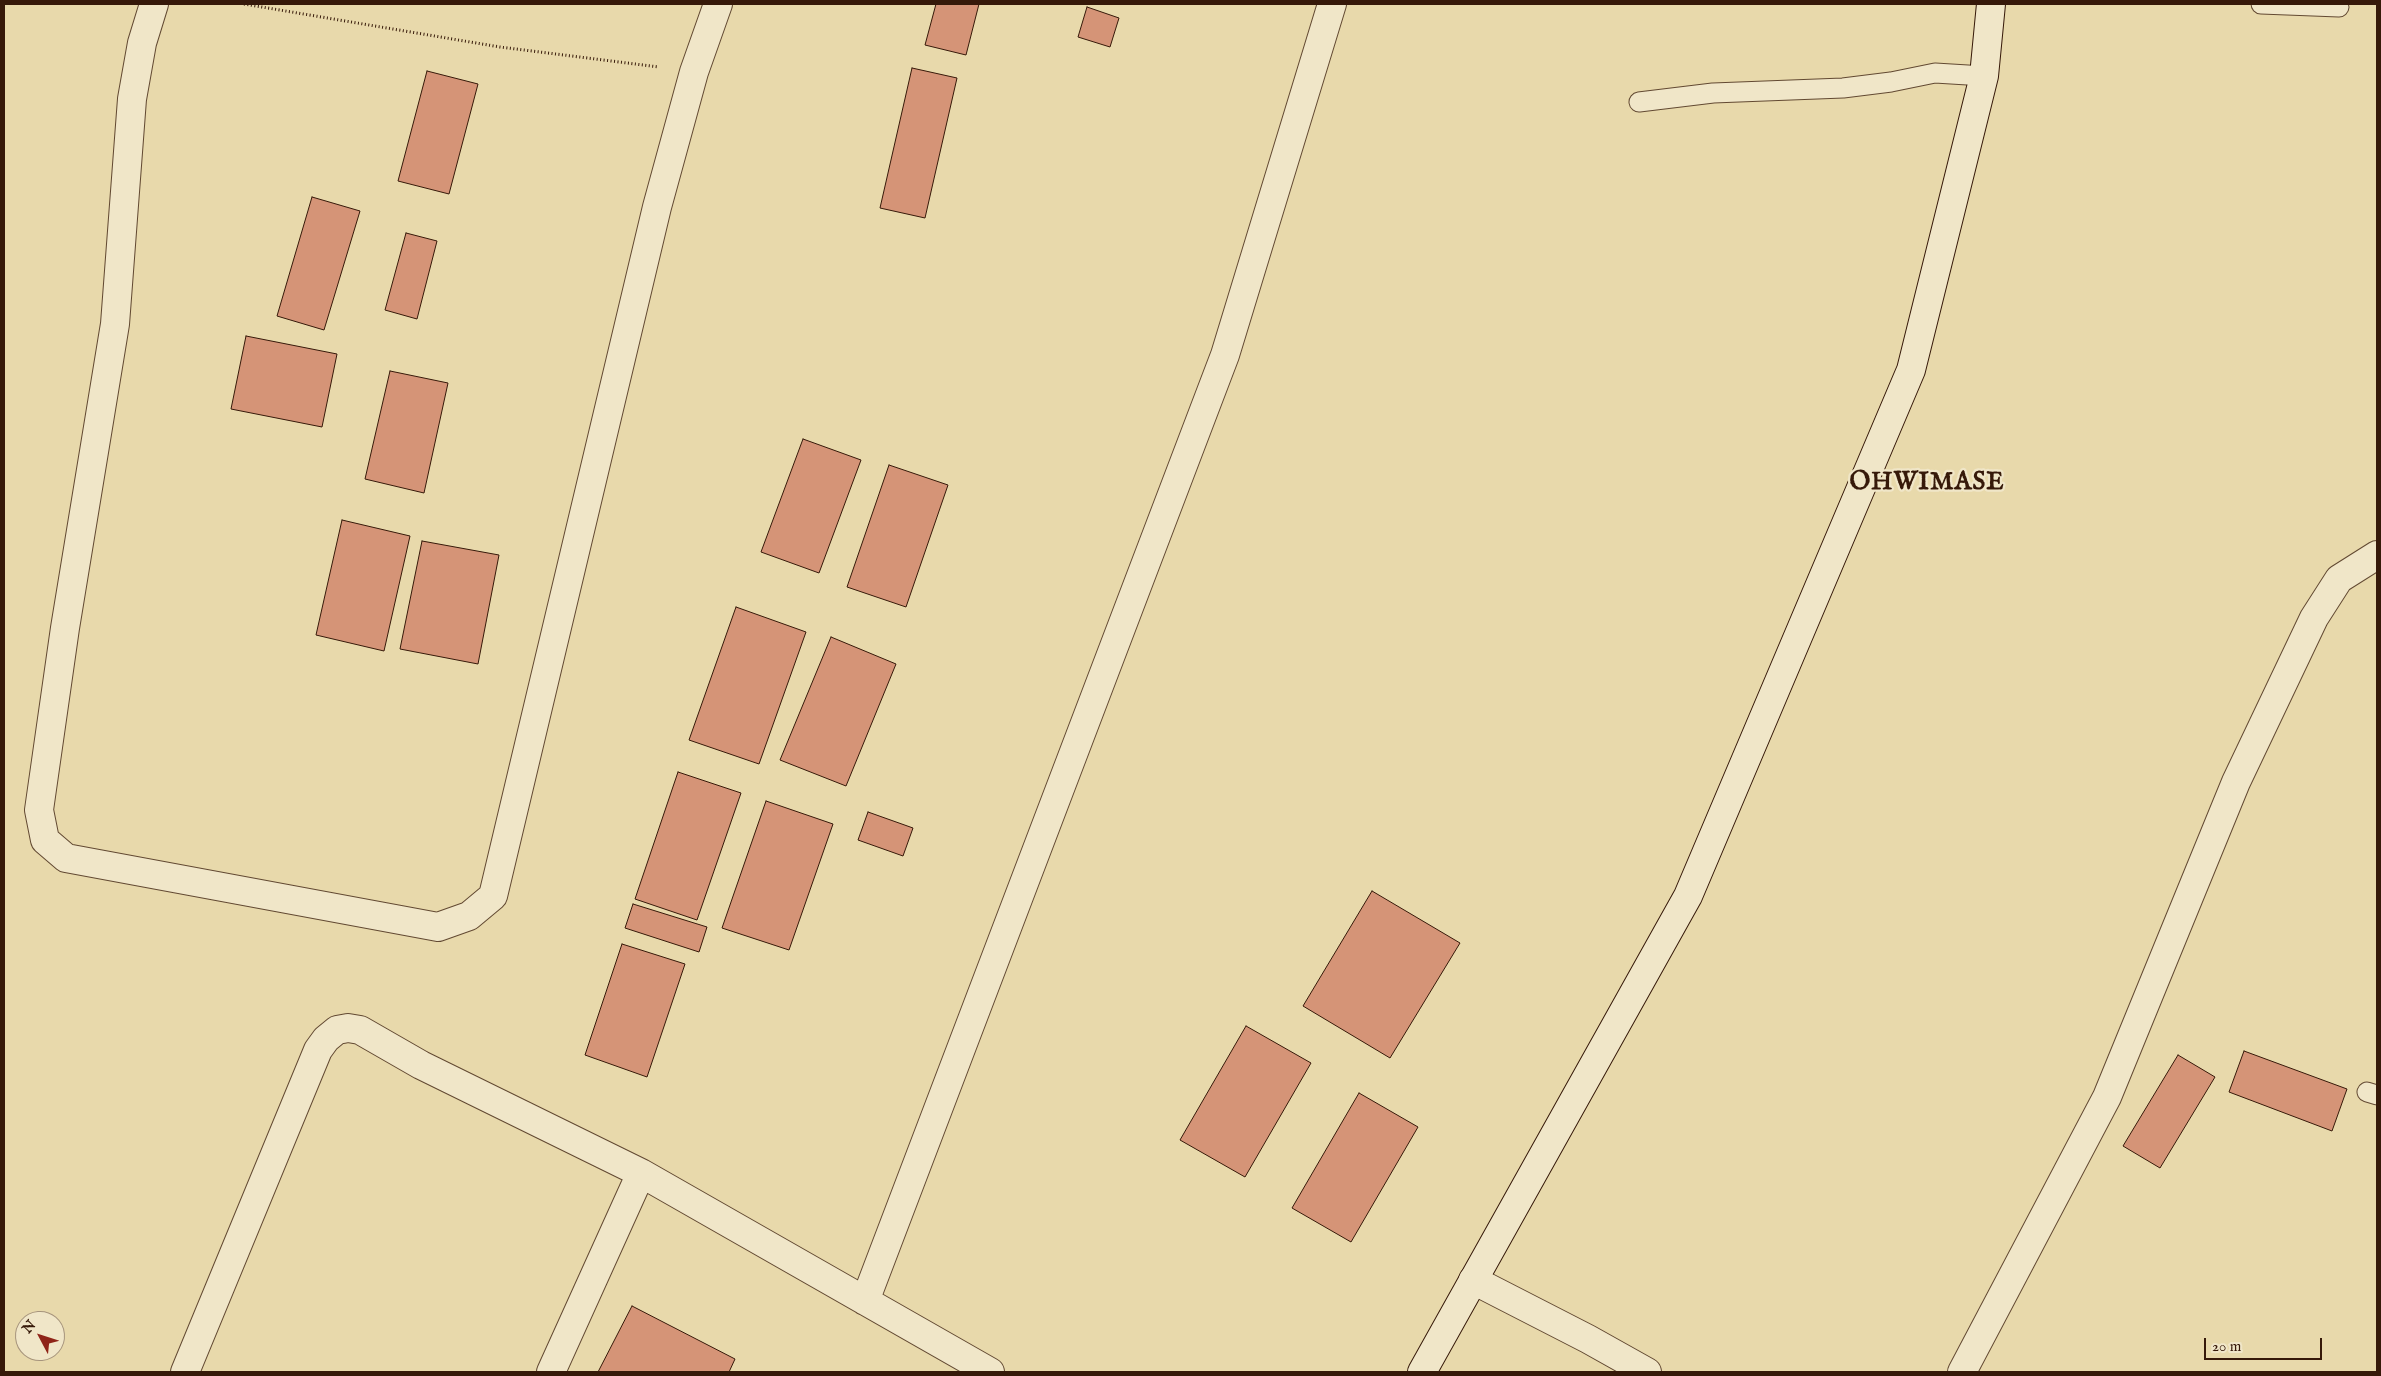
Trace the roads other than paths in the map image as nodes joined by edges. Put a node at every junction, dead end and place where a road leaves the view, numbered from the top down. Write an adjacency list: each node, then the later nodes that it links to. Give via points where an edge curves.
1 (154, 4): 2 (street, via 142,43 132,99 115,324 39,810 45,840 66,858 438,926 469,916 493,896 656,207 694,72)
2 (718, 4)
3 (1332, 4): 12 (street, via 1226,355)
4 (1990, 4): 7 (street)
5 (2261, 4): 6 (lane)
6 (2339, 7)
7 (1984, 76): 8 (lane, via 1935,73 1843,88 1713,93); 11 (street, via 1911,370 1688,896)
8 (1638, 102)
9 (2377, 555): 18 (street, via 2339,579 2314,618 2236,782 2107,1097)
10 (641, 1172): 12 (street); 13 (street, via 421,1065 360,1030 337,1030 318,1050); 14 (street)
11 (1473, 1280): 16 (street); 17 (street)
12 (865, 1301): 15 (street)
13 (185, 1372)
14 (551, 1372)
15 (990, 1372)
16 (1422, 1372)
17 (1647, 1372)
18 (1962, 1372)

